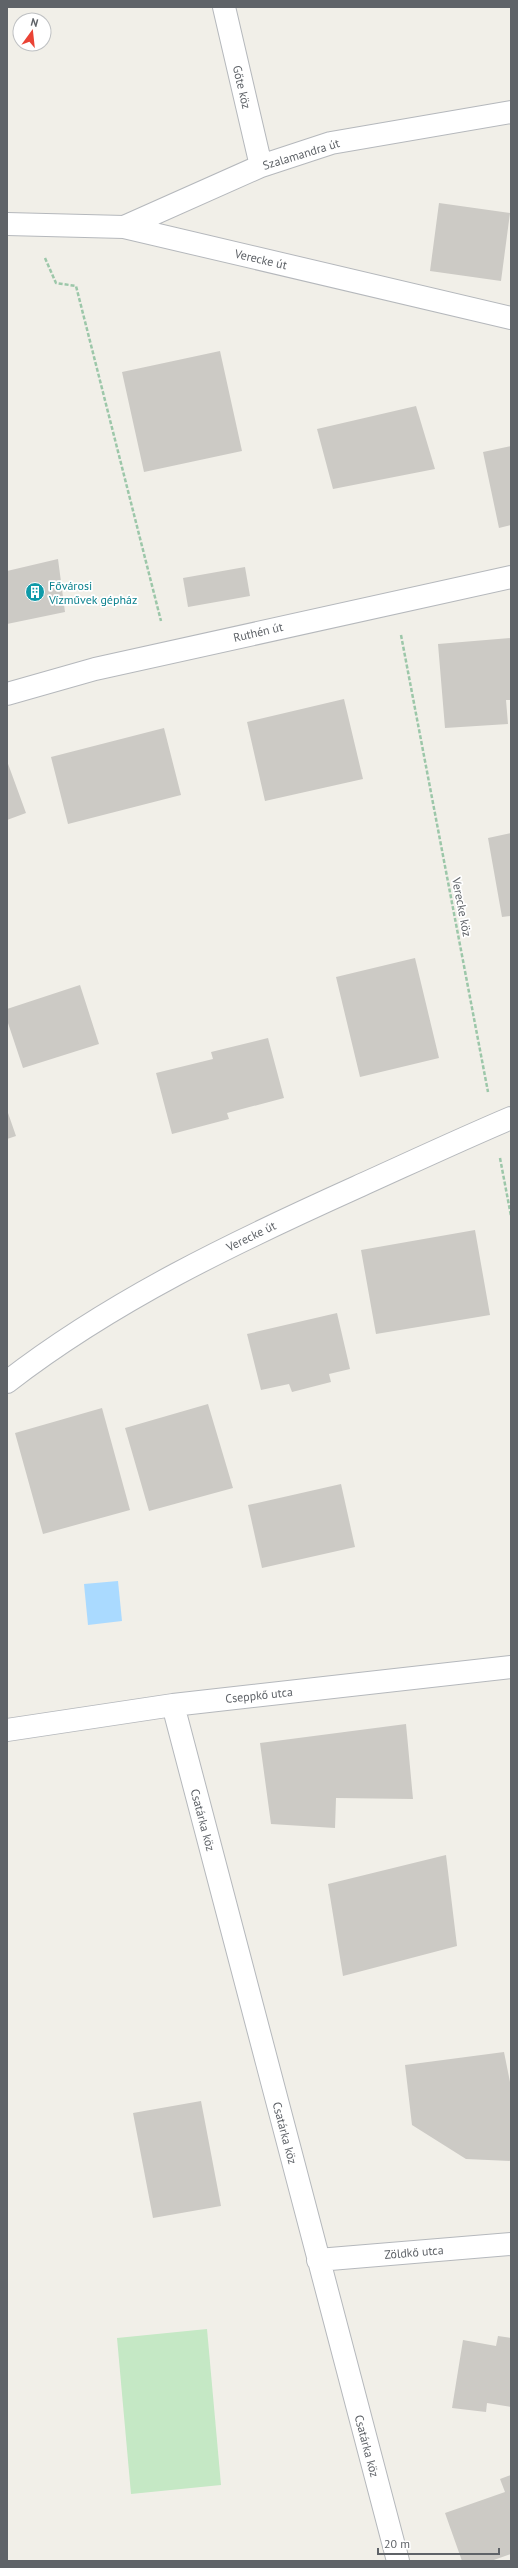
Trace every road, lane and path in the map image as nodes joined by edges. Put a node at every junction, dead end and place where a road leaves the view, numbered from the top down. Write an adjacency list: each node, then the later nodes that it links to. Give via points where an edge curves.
1 (224, 7): 3 (street, Gőte köz)
2 (511, 112): 3 (street, Szalamandra út, via 331,143)
3 (261, 166): 6 (street, Szalamandra út)
4 (7, 224): 5 (street, Verecke út)
5 (31, 225): 6 (street, Verecke út); 10 (path, via 56,283 76,286)
6 (124, 227): 7 (street, Verecke út)
7 (511, 318)
8 (511, 577): 9 (street, Ruthén út)
9 (394, 602): 10 (street, Ruthén út); 12 (path, Verecke köz)
10 (170, 652): 11 (street, Ruthén út, via 95,669)
11 (7, 694)
12 (503, 1122): 13 (path, Verecke köz); 14 (street, Verecke út, via 254,1233 142,1293 50,1348)
13 (511, 1216)
14 (7, 1382)
15 (511, 1667): 16 (street, Cseppkő utca)
16 (173, 1705): 17 (street, Cseppkő utca); 19 (street, Csatárka köz)
17 (7, 1730)
18 (511, 2244): 19 (street, Zöldkő utca)
19 (318, 2260): 20 (street, Csatárka köz)
20 (398, 2561)

